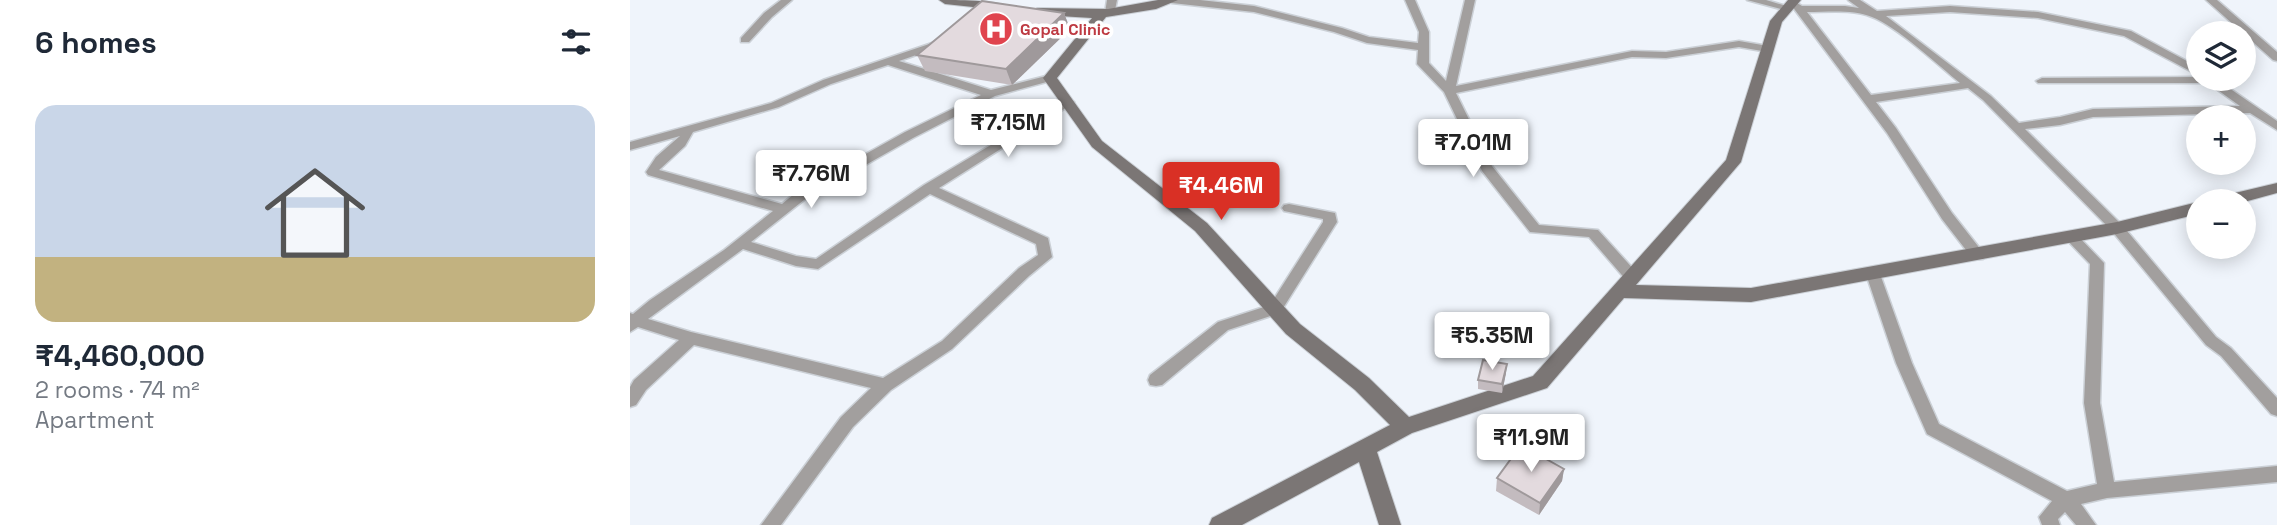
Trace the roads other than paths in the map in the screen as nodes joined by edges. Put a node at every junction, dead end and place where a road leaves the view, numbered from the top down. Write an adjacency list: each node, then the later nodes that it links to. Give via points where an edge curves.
1 (787, 0): 14 (street)
2 (945, 0): 11 (street, via 987,10 1084,16)
3 (1172, 0): 11 (street, via 1150,7); 16 (street, via 1254,9 1367,40)
4 (1410, 0): 16 (street, via 1423,32)
5 (1470, 0): 25 (street)
6 (1752, 0): 10 (street)
7 (1853, 0): 13 (street)
8 (1996, 0): 12 (street)
9 (2211, 0): 18 (street)
10 (1794, 5): 13 (street); 17 (street, via 1776,21); 28 (street)
11 (1108, 9): 21 (street)
12 (2010, 13): 13 (street, via 1950,9); 20 (street, via 2127,33)
13 (1874, 14): 24 (street)
14 (745, 40)
15 (951, 40): 19 (street)
16 (1423, 47): 25 (street, via 1423,64)
17 (1768, 49): 25 (street, via 1740,44 1666,55 1632,54); 48 (street, via 1733,162)
18 (2277, 58)
19 (888, 61): 27 (street); 35 (street, via 775,105)
20 (2186, 65)
21 (1050, 78): 27 (street); 29 (street)
22 (2186, 80): 23 (street)
23 (2042, 81)
24 (1968, 85): 28 (street); 33 (street)
25 (1449, 91): 48 (street, via 1486,169 1535,229 1593,233)
26 (2226, 91): 30 (street)
27 (992, 94): 41 (street, via 898,141)
28 (1869, 99): 46 (street)
29 (1068, 102): 37 (street); 50 (street, via 1097,144 1200,227)
30 (2246, 105)
31 (2186, 111): 33 (street, via 2093,113)
32 (2256, 112): 34 (street)
33 (2015, 127): 43 (street)
34 (2277, 127)
35 (688, 130): 36 (street); 41 (street, via 685,142 657,160 652,172 689,186)
36 (630, 146)
37 (929, 188): 45 (street, via 818,264); 54 (street, via 1043,242 1045,257 947,345)
38 (2277, 188): 39 (street)
39 (2256, 193)
40 (1289, 208): 50 (street, via 1330,216 1330,222)
41 (785, 209): 45 (street)
42 (2186, 211): 43 (street)
43 (2117, 228): 44 (street); 56 (street, via 2211,341)
44 (2071, 237): 46 (street); 60 (street, via 2097,263 2092,403)
45 (741, 244): 51 (street)
46 (1978, 255): 47 (street)
47 (1873, 274): 49 (street, via 1751,295); 61 (street, via 1933,429)
48 (1632, 277): 49 (street)
49 (1620, 291): 57 (street, via 1540,382)
50 (1275, 309): 53 (street, via 1223,326); 57 (street)
51 (632, 322): 52 (street)
52 (691, 338): 54 (street); 55 (street)
53 (1156, 380)
54 (885, 385): 62 (street, via 847,422)
55 (630, 400)
56 (2277, 409)
57 (1405, 427): 58 (street)
58 (1365, 448): 63 (street); 64 (street)
59 (2277, 474): 60 (street)
60 (2107, 490): 61 (street)
61 (2066, 499): 65 (street, via 2048,517); 66 (street)
62 (770, 525)
63 (1220, 525)
64 (1390, 525)
65 (2050, 525)
66 (2087, 525)

